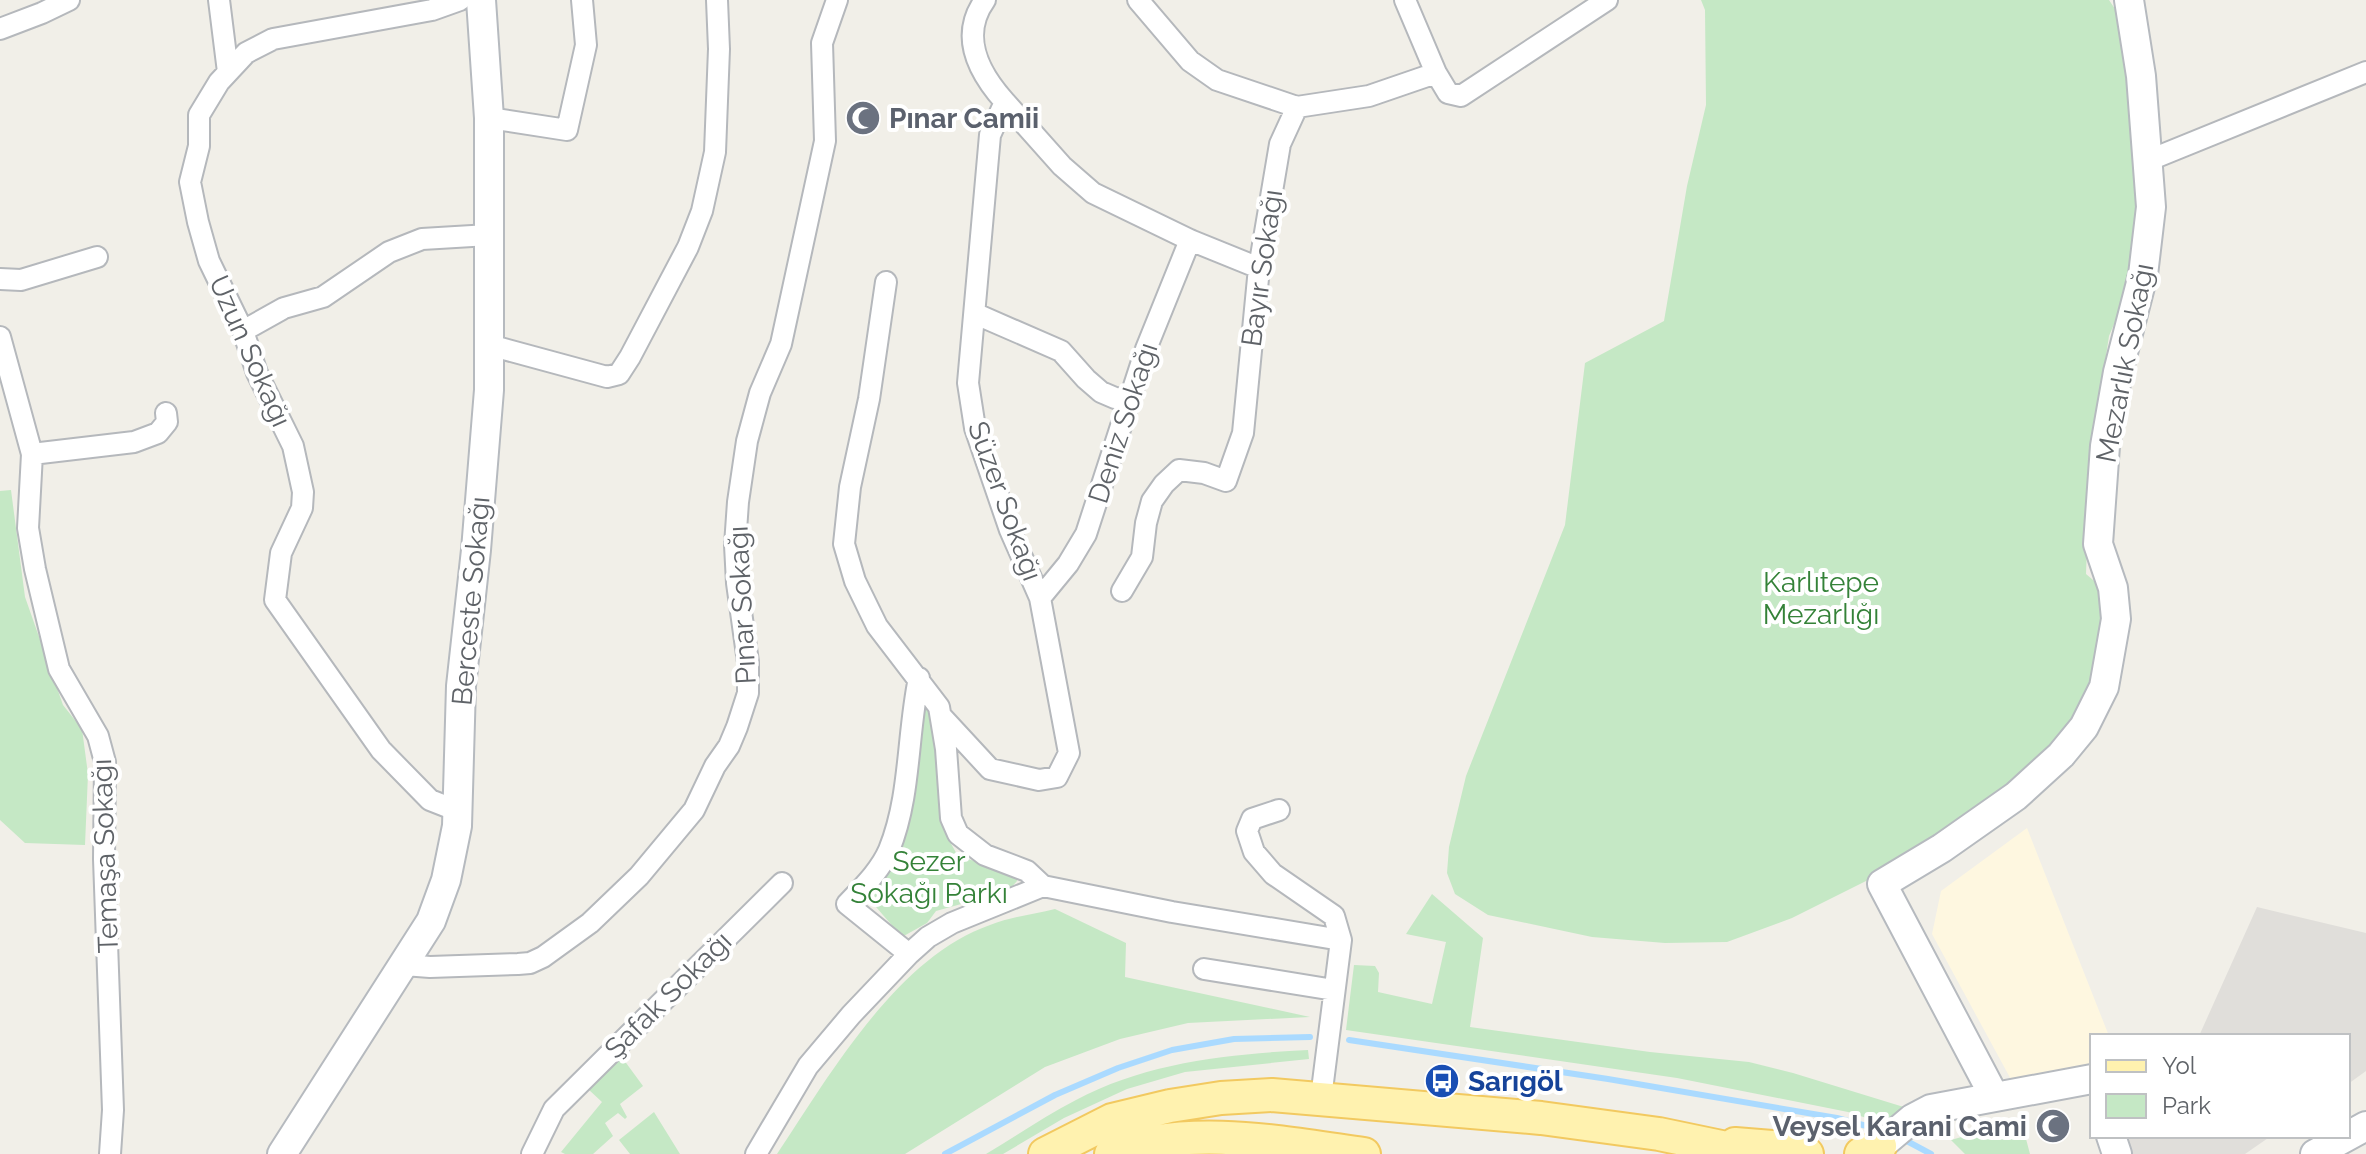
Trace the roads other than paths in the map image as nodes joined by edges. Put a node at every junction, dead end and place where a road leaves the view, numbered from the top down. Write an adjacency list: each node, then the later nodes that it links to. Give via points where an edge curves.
1 (69, 0): 13 (street)
2 (219, 0): 14 (street)
3 (460, 0): 14 (street, Uzun Sokağı, via 432,10 273,39 246,53)
4 (481, 0): 19 (street, Berceste Sokağı)
5 (582, 0): 19 (street, via 586,45 567,130)
6 (717, 0): 30 (street, via 715,152 709,184 688,247 619,374 607,377)
7 (837, 0): 44 (street, Pınar Sokağı, via 822,43 825,141 781,344 747,441 735,545 748,693 729,746 694,810 639,876 590,923 543,957 518,964)
8 (985, 0): 17 (street, via 971,32 976,62)
9 (1138, 0): 18 (street, via 1190,61 1217,80)
10 (1405, 0): 16 (street)
11 (1607, 0): 16 (street, via 1461,96 1448,93)
12 (2129, 0): 20 (street, Mezarlık Sokağı)
13 (0, 29)
14 (228, 72): 28 (street, Uzun Sokağı, via 199,115 199,146 190,182 209,261)
15 (2366, 72): 20 (street)
16 (1436, 73): 18 (street, via 1369,96)
17 (1005, 102): 22 (street, via 1093,193); 27 (street, Süzer Sokağı, via 990,135)
18 (1297, 107): 24 (street, Bayır Sokağı, via 1280,144)
19 (489, 118): 21 (street, Berceste Sokağı)
20 (2147, 161): 48 (street, Mezarlık Sokağı, via 2150,239 2118,372 2100,502 2098,544 2113,588 2116,619 2104,687 2084,727 2016,796 1882,884)
21 (489, 235): 28 (street, via 422,239 389,252 323,297 284,308); 30 (street, Berceste Sokağı)
22 (1190, 240): 24 (street); 31 (street, Deniz Sokağı)
23 (97, 257): 25 (street, via 21,280)
24 (1259, 268): 34 (street, Bayır Sokağı, via 1243,433 1226,481 1179,470 1164,484 1152,501 1142,557)
25 (0, 279)
26 (886, 282): 36 (street, via 844,544 877,626)
27 (976, 314): 31 (street, via 1061,351 1101,392); 35 (street, Süzer Sokağı, via 968,383 975,428)
28 (243, 331): 39 (street, Uzun Sokağı, via 293,446 303,492 302,508 281,553 275,600 381,750 430,800)
29 (0, 337): 33 (street, Temaşa Sokağı)
30 (489, 345): 39 (street, Berceste Sokağı, via 481,493 461,686)
31 (1130, 399): 35 (street, Deniz Sokağı, via 1086,534)
32 (166, 413): 33 (street, via 167,422 158,433 134,442)
33 (32, 454): 53 (street, Temaşa Sokağı, via 28,528 35,569 59,669 98,736 105,762)
34 (1122, 591)
35 (1040, 598): 37 (street, Süzer Sokağı, via 1069,753 1057,777 1039,780 990,769)
36 (919, 678): 37 (street); 43 (street, via 903,803 889,850 847,904)
37 (941, 716): 41 (street, via 951,818 958,834 985,855 1027,871)
38 (1279, 810): 42 (street, via 1252,819 1247,831 1254,852 1273,874 1334,916)
39 (458, 811): 44 (street, Berceste Sokağı, via 446,880 431,921)
40 (782, 883): 55 (street, Şafak Sokağı, via 554,1109)
41 (1043, 886): 42 (street); 43 (street, via 952,923)
42 (1341, 940): 46 (street)
43 (909, 954): 56 (street, via 808,1066)
44 (404, 965): 54 (street, Berceste Sokağı)
45 (1204, 969): 46 (street)
46 (1334, 990): 49 (street)
47 (2090, 1079): 48 (street)
48 (1994, 1096): 52 (street, via 1931,1109)
49 (1321, 1098): 51 (main road, via 1541,1118); 57 (main road, via 1272,1095 1170,1106 1112,1120)
50 (2344, 1138): 62 (street)
51 (1700, 1141): 60 (main road); 61 (main road)
52 (1872, 1151)
53 (110, 1154)
54 (282, 1154)
55 (532, 1154)
56 (756, 1154)
57 (1045, 1154)
58 (1111, 1154): 59 (main road, via 1136,1145 1199,1139 1258,1140)
59 (1364, 1154)
60 (1755, 1154)
61 (1807, 1154)
62 (2315, 1154)

